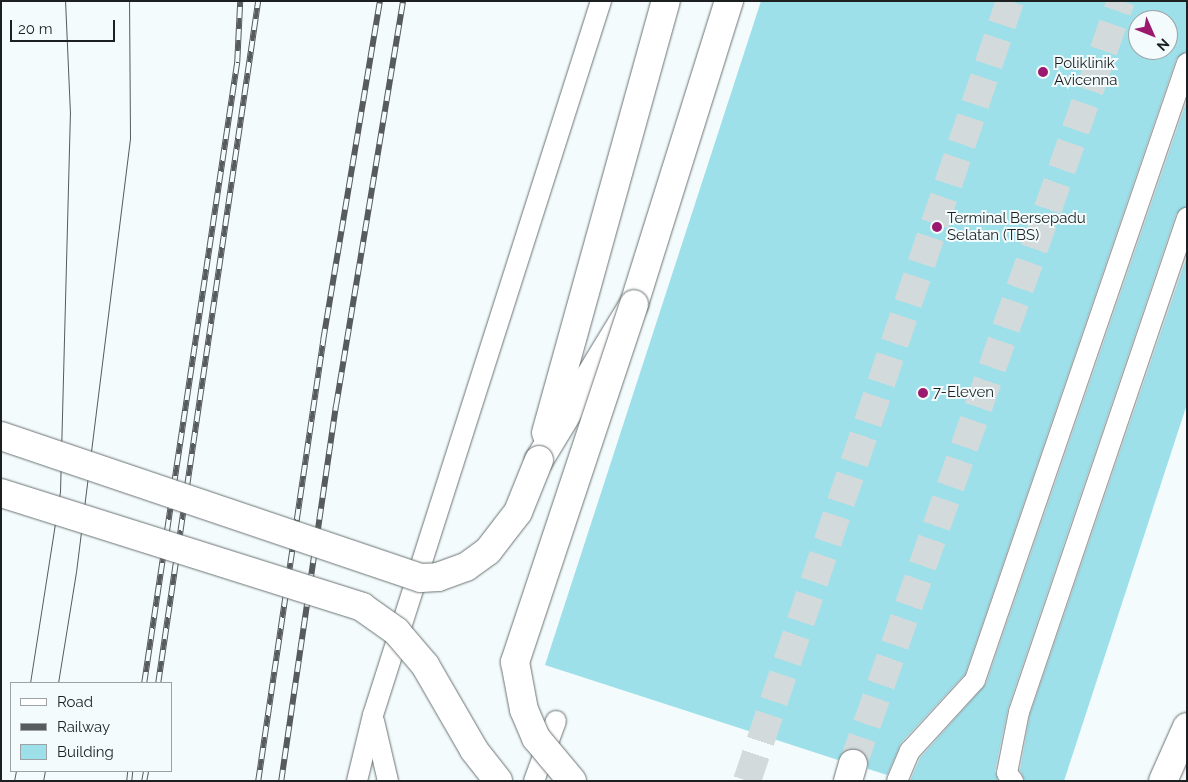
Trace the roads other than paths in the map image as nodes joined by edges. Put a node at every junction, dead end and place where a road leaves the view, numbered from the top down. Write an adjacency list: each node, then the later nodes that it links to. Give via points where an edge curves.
1 (601, 1): 10 (lane)
2 (666, 1): 8 (street)
3 (730, 1): 6 (street)
4 (1187, 63): 18 (lane, via 975,680 910,751)
5 (1187, 218): 19 (lane, via 1019,712 1007,773)
6 (634, 304): 8 (street, bridge); 17 (street, bridge, via 515,662 524,710 536,738)
7 (1, 436): 8 (street, bridge, via 421,578 438,578 466,567 488,551 518,512)
8 (539, 460)
9 (1, 493): 15 (street, bridge, via 362,606 396,631 425,665 474,750)
10 (373, 715): 13 (lane); 14 (lane)
11 (556, 721): 16 (lane)
12 (1187, 727): 20 (street)
13 (358, 781)
14 (388, 781)
15 (498, 781)
16 (534, 781)
17 (572, 781)
18 (897, 781)
19 (1013, 781)
20 (1163, 781)

